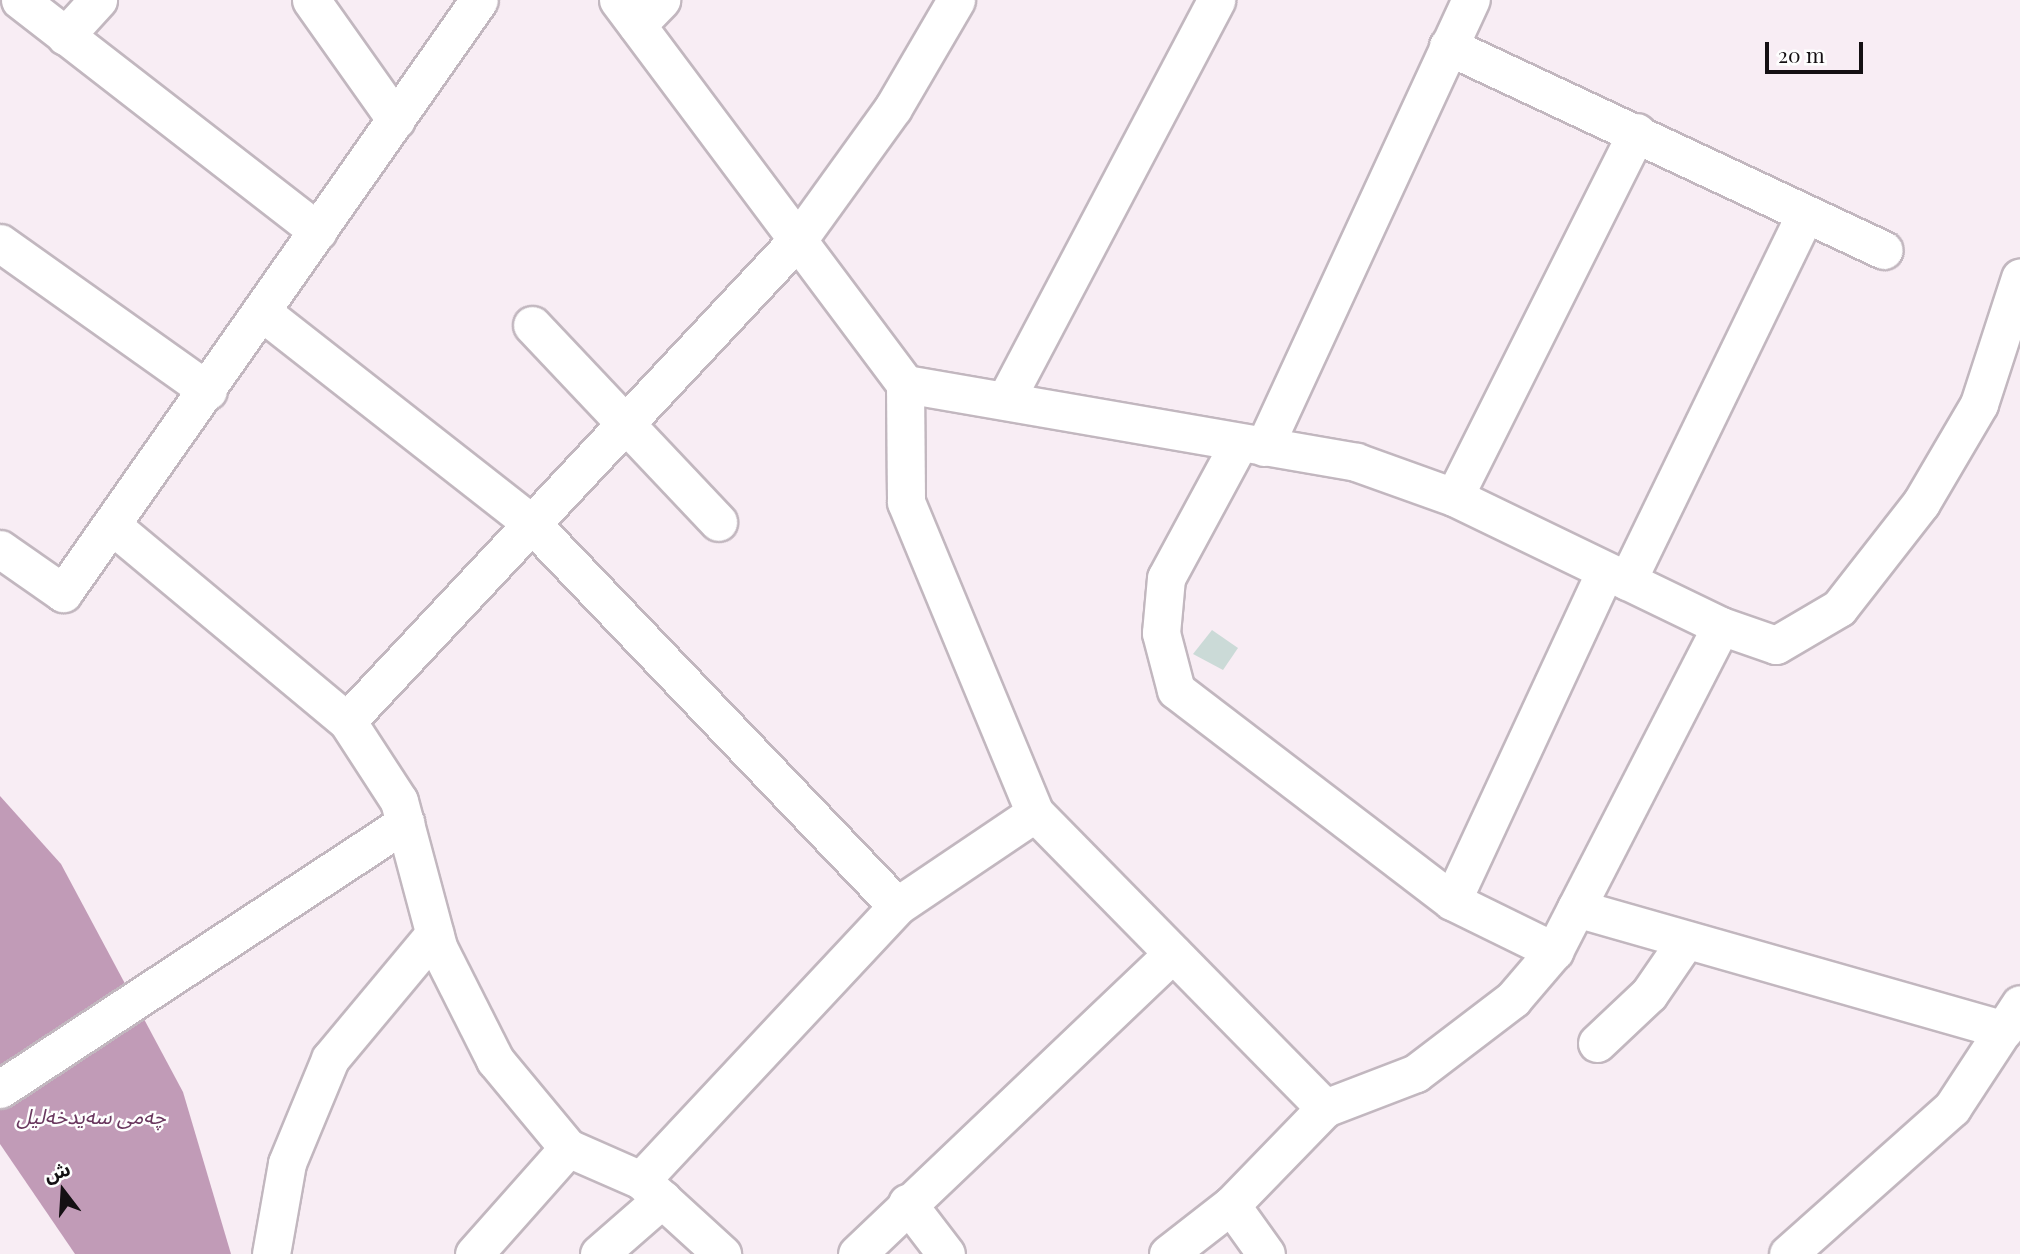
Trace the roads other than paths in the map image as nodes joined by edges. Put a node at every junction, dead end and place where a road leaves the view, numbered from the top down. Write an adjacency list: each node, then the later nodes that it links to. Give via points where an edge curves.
1 (20, 0): 9 (street)
2 (98, 0): 9 (street)
3 (311, 0): 11 (street)
4 (479, 0): 11 (street)
5 (956, 0): 15 (street, via 893,108)
6 (1216, 0): 23 (street)
7 (1471, 0): 10 (street)
8 (639, 8): 15 (street)
9 (65, 36): 14 (street)
10 (1448, 46): 12 (street); 25 (street)
11 (396, 120): 14 (street)
12 (1637, 132): 13 (street); 26 (street)
13 (1805, 214): 17 (street); 31 (street)
14 (318, 231): 19 (street)
15 (800, 237): 21 (street); 24 (street)
16 (0, 243): 22 (street)
17 (1884, 250)
18 (2020, 278): 32 (street, via 1979,404 1921,503 1839,608 1776,645)
19 (262, 312): 22 (street); 28 (street)
20 (531, 325): 24 (street)
21 (905, 384): 23 (street); 34 (street, via 906,502)
22 (208, 391): 29 (street)
23 (1006, 400): 25 (street)
24 (629, 421): 27 (street); 28 (street)
25 (1251, 445): 26 (street, via 1356,462); 36 (street, via 1166,578 1161,634 1176,690)
26 (1454, 497): 31 (street)
27 (718, 522)
28 (531, 524): 33 (street); 37 (street)
29 (115, 527): 30 (street, via 64,593); 33 (street)
30 (0, 549)
31 (1616, 576): 32 (street); 36 (street)
32 (1721, 626): 38 (street)
33 (346, 722): 35 (street, via 399,801)
34 (1035, 813): 37 (street); 42 (street)
35 (405, 823): 39 (street); 45 (street)
36 (1452, 901): 41 (street)
37 (897, 906): 48 (street)
38 (1576, 908): 40 (street); 41 (street)
39 (434, 934): 47 (street, via 495,1060); 51 (street, via 330,1059 287,1163)
40 (1686, 940): 43 (street); 44 (street, via 1648,993)
41 (1554, 951): 46 (street, via 1513,999 1416,1073)
42 (1173, 953): 46 (street); 49 (street)
43 (2012, 1017): 59 (street, via 1933,1128)
44 (1597, 1042)
45 (0, 1089)
46 (1325, 1108): 50 (street)
47 (568, 1148): 48 (street); 52 (street)
48 (652, 1190): 53 (street); 54 (street)
49 (907, 1203): 55 (street); 56 (street)
50 (1231, 1205): 57 (street); 58 (street)
51 (271, 1254)
52 (474, 1254)
53 (599, 1254)
54 (722, 1254)
55 (857, 1254)
56 (946, 1254)
57 (1168, 1254)
58 (1266, 1254)
59 (1788, 1254)

